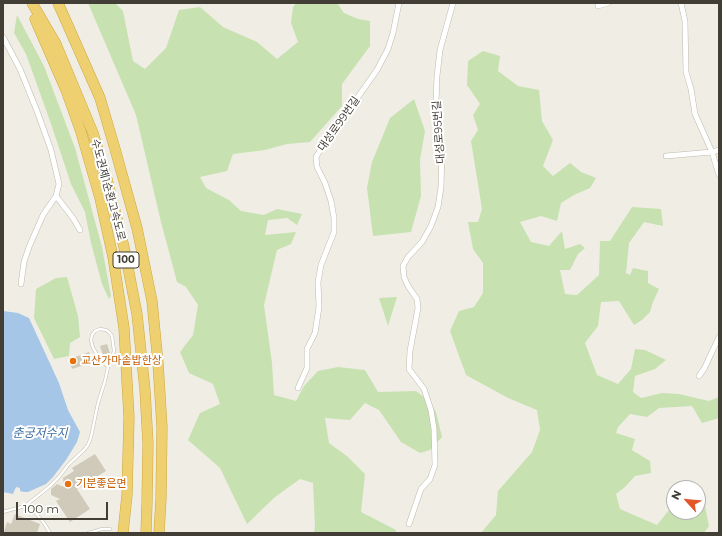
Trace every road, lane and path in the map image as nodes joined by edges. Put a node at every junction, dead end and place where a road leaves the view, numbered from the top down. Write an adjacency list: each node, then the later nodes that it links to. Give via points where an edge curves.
1 (28, 3): 27 (highway, 수도권제1순환고속도로 / 100, via 81,132 100,198 113,257 124,328 129,417 127,495)
2 (32, 3): 28 (highway, 수도권제1순환고속도로 / 100, via 56,44 92,133 107,179 124,247 137,314 145,390 148,444)
3 (58, 3): 29 (highway, 수도권제1순환고속도로 / 100, via 100,98 116,148 137,228 152,301 162,427)
4 (399, 3): 20 (street, 대성로99번길, via 388,49 377,70 316,157 317,167 331,201 334,232 321,265 315,333 307,349 307,368)
5 (453, 3): 23 (street, 대성로95번길, via 440,50 437,76 436,103 442,150 438,207 422,242 403,266 404,277 417,299 418,308 410,352 410,369 424,389 431,410 435,465 430,479 421,489)
6 (608, 3): 8 (street)
7 (681, 3): 11 (street, via 685,21 686,72 695,114)
8 (598, 6)
9 (3, 37): 14 (street, via 20,69 51,150 59,184)
10 (719, 150): 11 (street)
11 (712, 152): 12 (street); 13 (street)
12 (666, 156)
13 (719, 175)
14 (56, 196): 15 (street); 16 (street, via 43,214 29,247)
15 (80, 230)
16 (21, 284)
17 (719, 337): 19 (street)
18 (108, 367): 18 (lane, via 114,351 112,336 106,330 100,329 95,331 91,340 98,356); 21 (lane, via 88,445 49,487)
19 (699, 376)
20 (298, 388)
21 (25, 506): 22 (lane); 25 (lane, via 34,511)
22 (3, 512)
23 (409, 524)
24 (110, 529): 26 (lane)
25 (50, 533)
26 (88, 533)
27 (123, 533)
28 (146, 533)
29 (159, 533)

